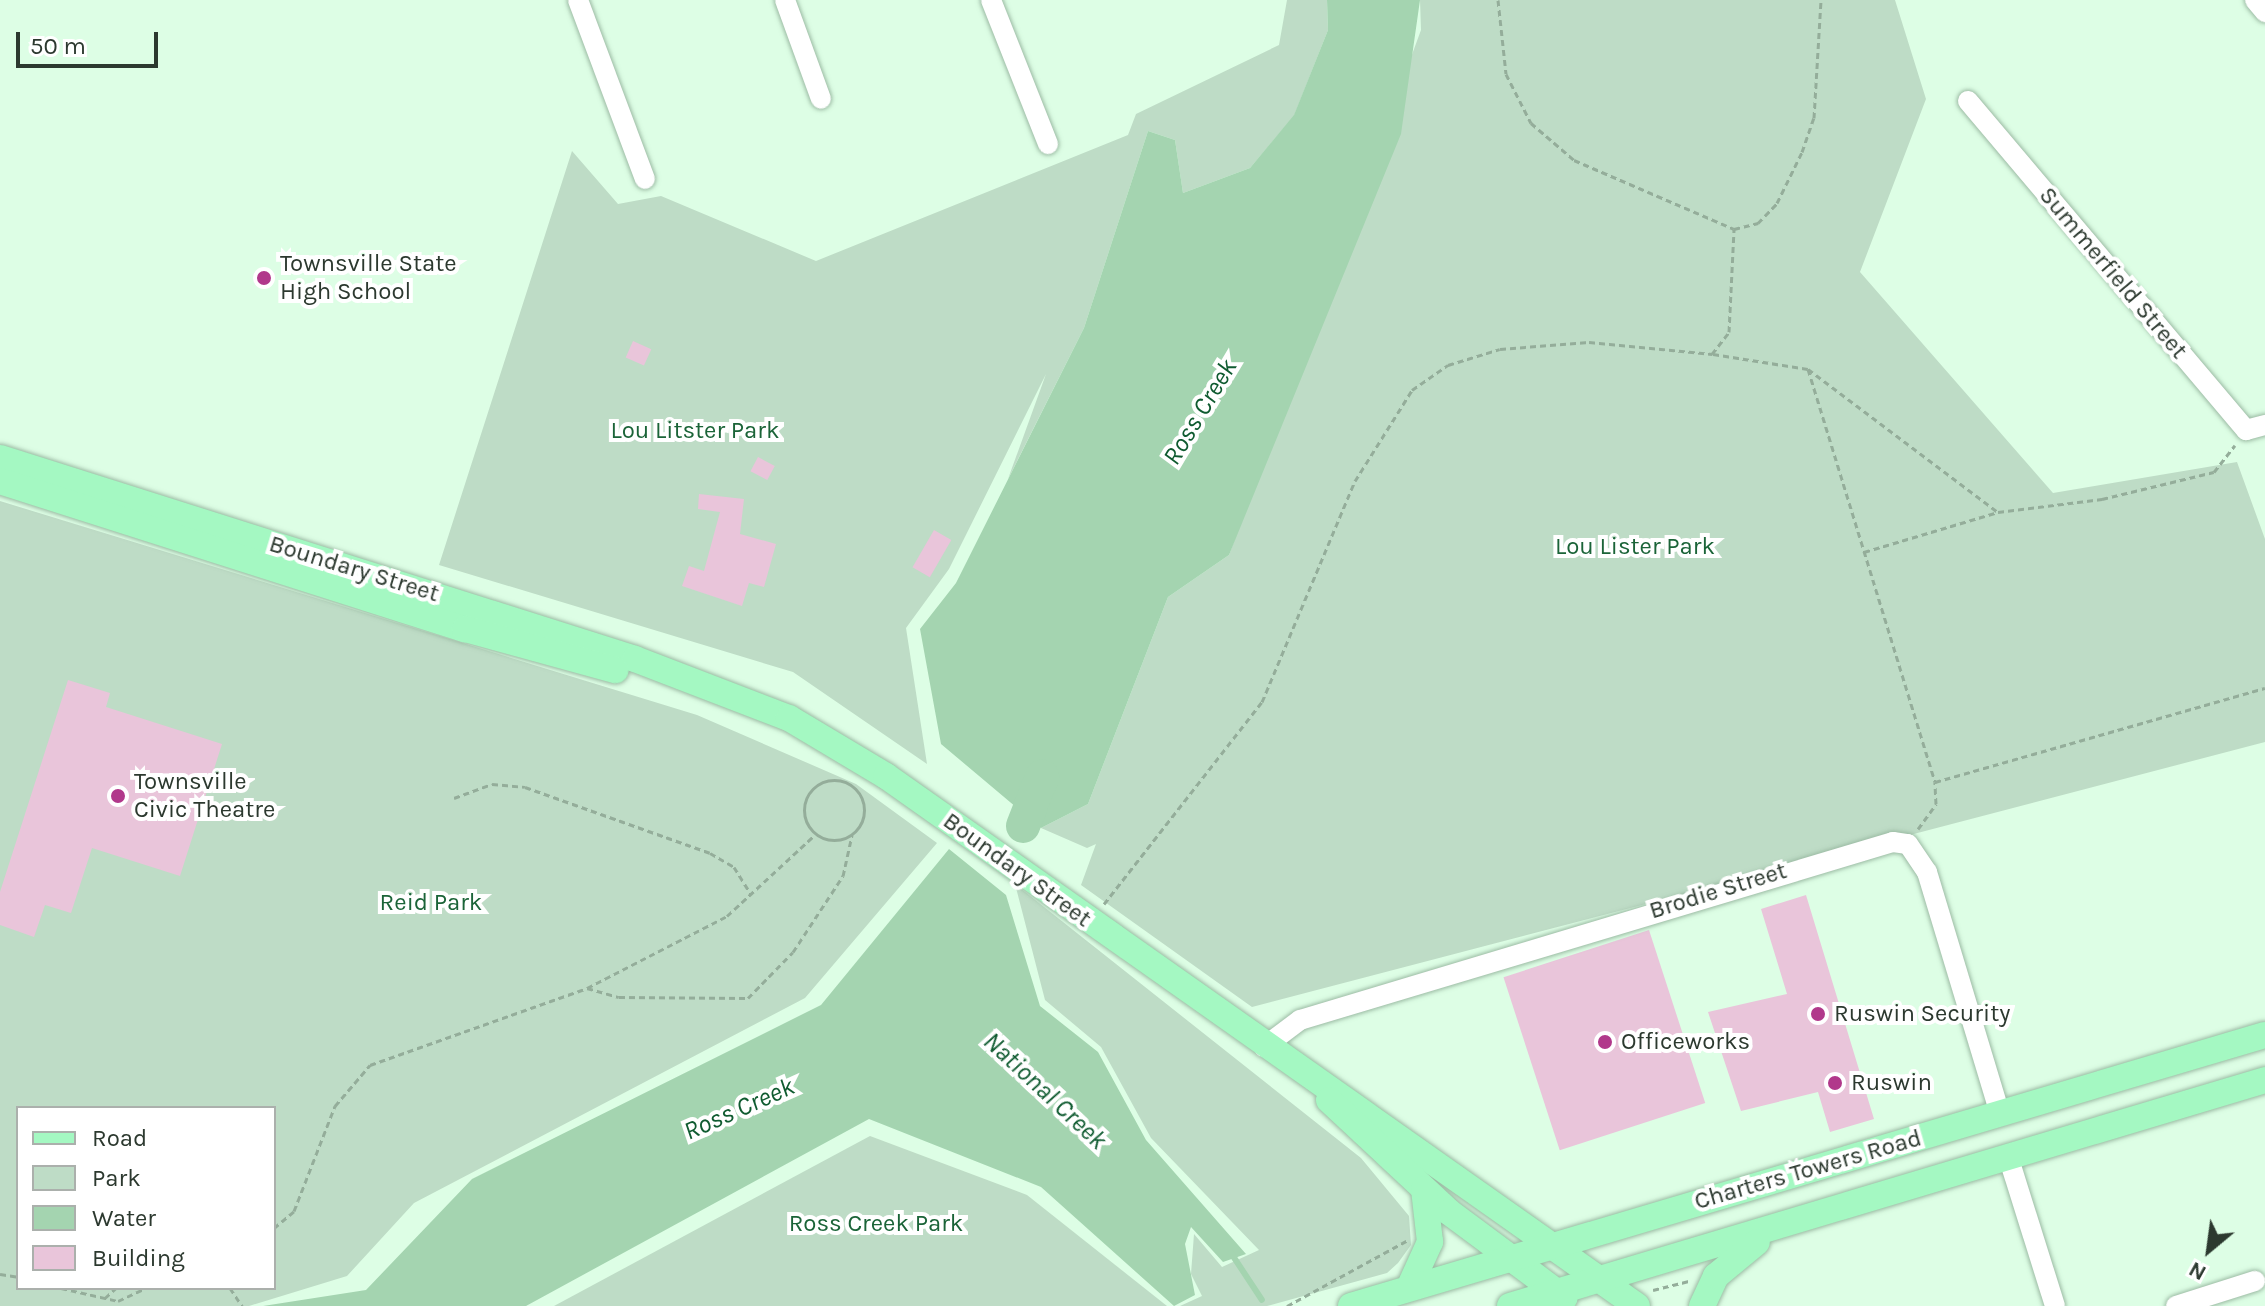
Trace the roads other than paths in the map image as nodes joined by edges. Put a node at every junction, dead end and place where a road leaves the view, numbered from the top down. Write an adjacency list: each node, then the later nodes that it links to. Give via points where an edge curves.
1 (578, 0): 9 (street)
2 (785, 0): 6 (street)
3 (991, 0): 8 (street)
4 (2255, 0): 5 (street)
5 (2265, 12)
6 (821, 99)
7 (1968, 101): 10 (street, Summerfield Street)
8 (1048, 144)
9 (645, 179)
10 (2256, 428)
11 (0, 458): 13 (main road, Boundary Street)
12 (0, 481): 13 (main road, Boundary Street, via 465,629)
13 (706, 686): 15 (main road, Boundary Street, via 789,718 886,776)
14 (2265, 1035): 18 (main road, Charters Towers Road)
15 (1264, 1047): 17 (main road, Boundary Street); 18 (street, Brodie Street, via 1300,1020 1790,869 1908,844 1927,872)
16 (2265, 1080): 19 (main road, Charters Towers Road)
17 (1313, 1083): 20 (main road, Boundary Street); 22 (main road, Boundary Street, via 1375,1117)
18 (2000, 1114): 22 (main road, Charters Towers Road)
19 (2008, 1156): 21 (main road, Charters Towers Road); 32 (street)
20 (1424, 1189): 23 (main road, Boundary Street); 26 (main road, via 1430,1242)
21 (1769, 1232): 24 (main road, Charters Towers Road); 31 (main road, via 1716,1276)
22 (1552, 1245): 23 (main road, Charters Towers Road); 24 (main road, Boundary Street)
23 (1512, 1261): 26 (main road, Charters Towers Road); 28 (main road, Boundary Street)
24 (1602, 1281): 27 (main road, Boundary Street); 28 (main road, Charters Towers Road)
25 (2255, 1281): 33 (street)
26 (1409, 1288): 29 (main road, Charters Towers Road)
27 (1643, 1298)
28 (1567, 1299): 30 (main road, Charters Towers Road)
29 (1351, 1306)
30 (1510, 1306)
31 (1702, 1306)
32 (2055, 1306)
33 (2176, 1306)

